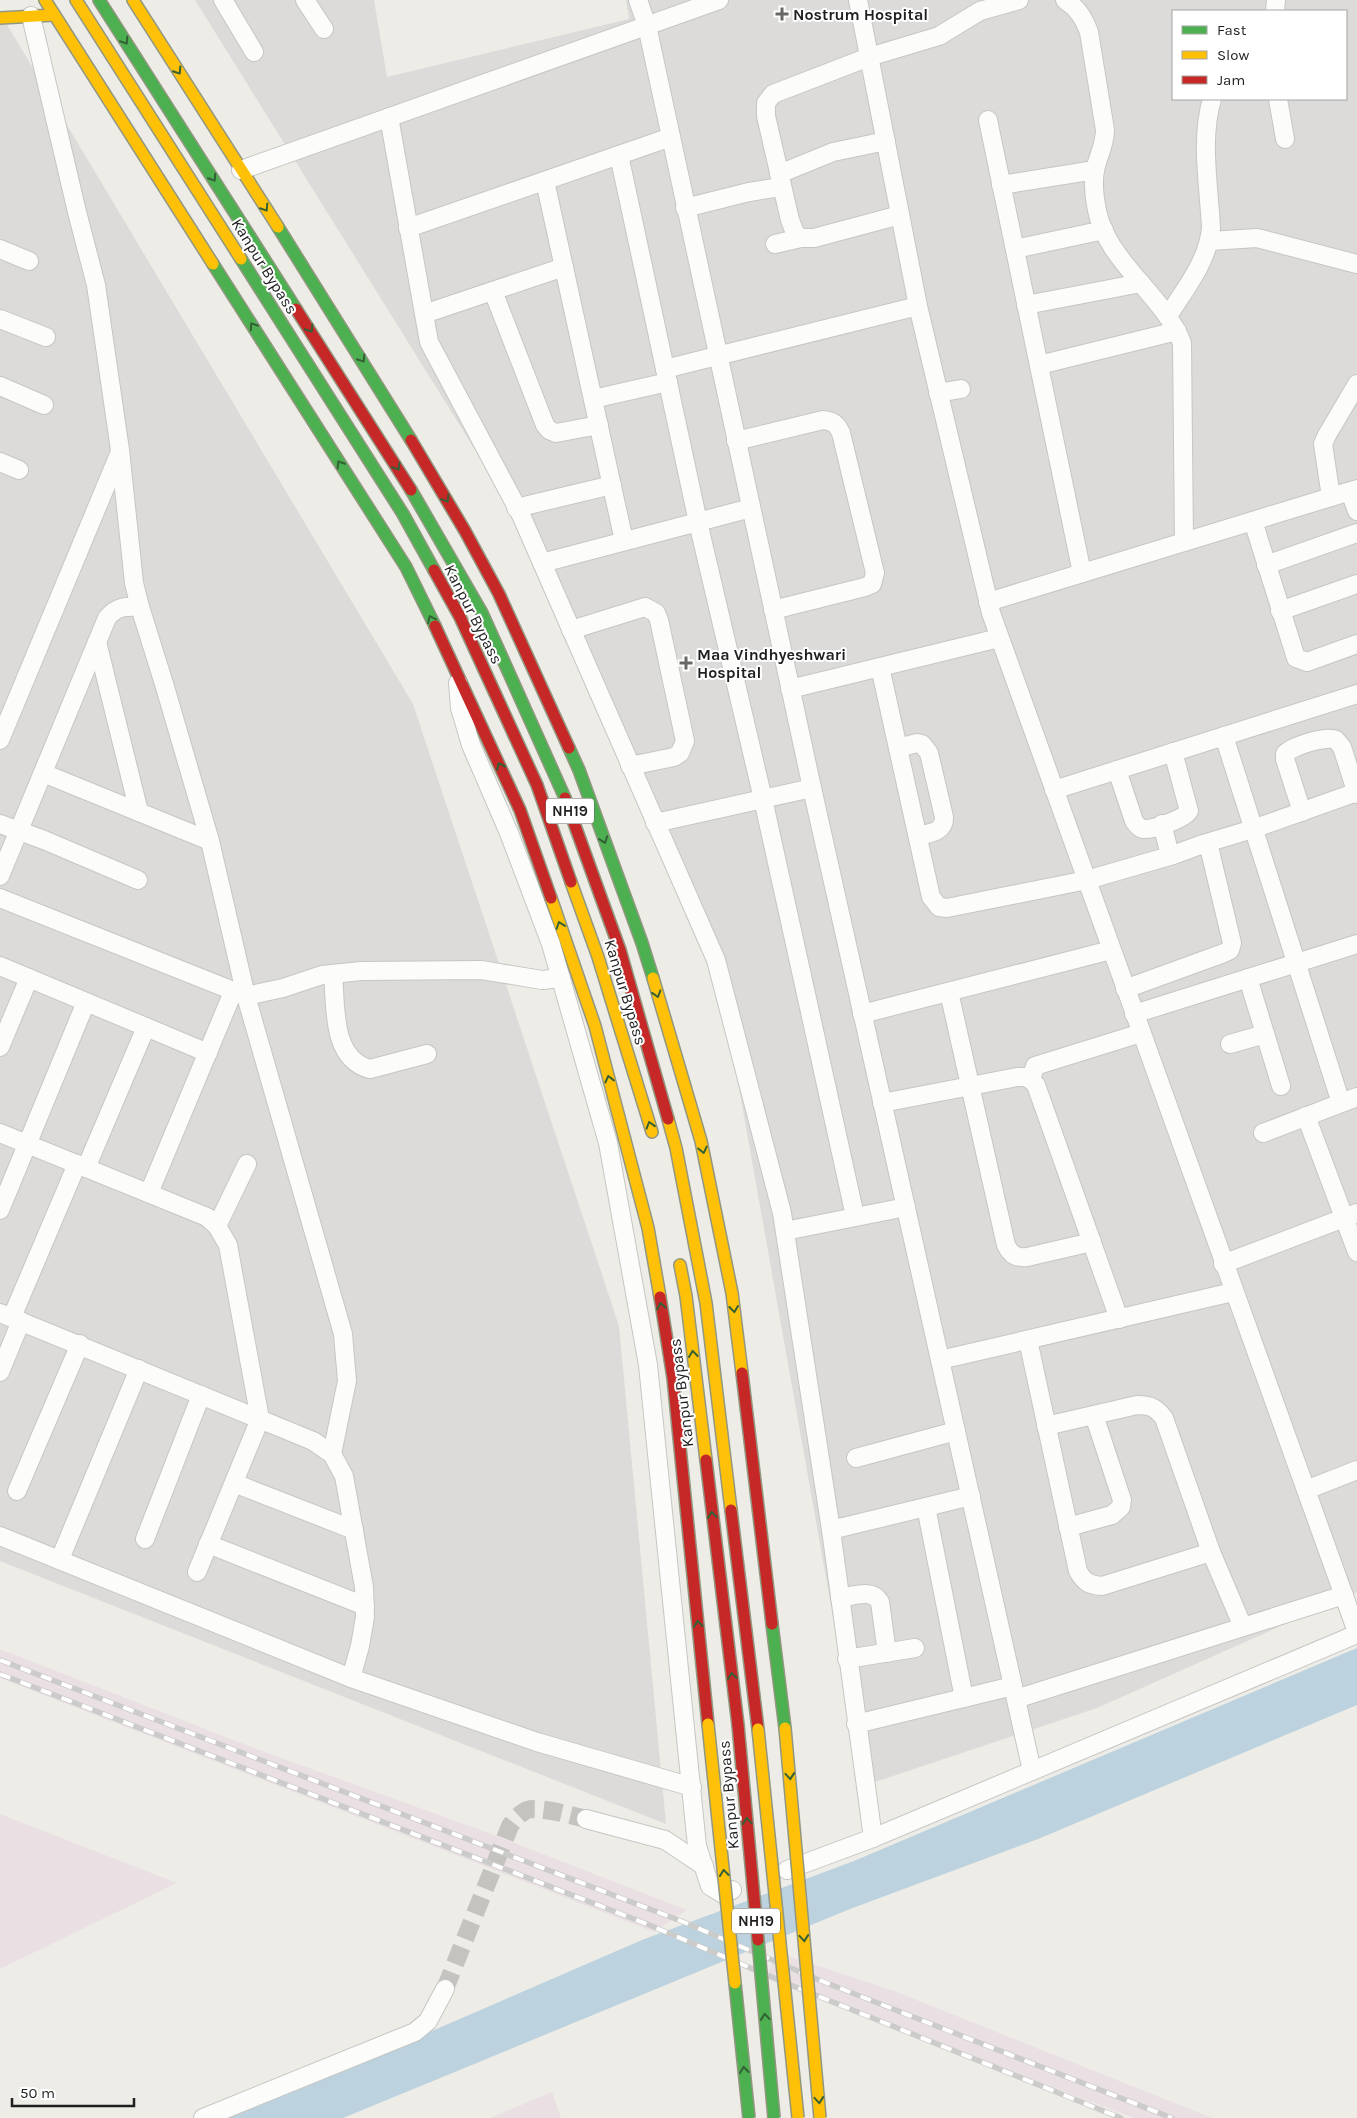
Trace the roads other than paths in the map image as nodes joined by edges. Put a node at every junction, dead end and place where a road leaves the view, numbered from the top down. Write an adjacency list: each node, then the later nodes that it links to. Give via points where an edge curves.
1 (45, 0): 14 (main road)
2 (76, 0): 151 (main road, Kanpur Bypass / NH19, one-way to 2, via 598,956 537,785 460,617 403,514)
3 (99, 0): 216 (main road, Kanpur Bypass / NH19, one-way to 216, bridge, via 423,508 482,613 560,785 620,950 676,1148 706,1303 758,1729)
4 (133, 0): 28 (main road, one-way to 28)
5 (223, 0): 18 (street)
6 (305, 0): 17 (street)
7 (638, 0): 16 (street)
8 (648, 0): 16 (street)
9 (719, 0): 16 (street)
10 (858, 0): 19 (street)
11 (1019, 0): 19 (street, via 991,6 939,36)
12 (1065, 0): 29 (street, via 1076,8 1090,32 1105,130)
13 (31, 16): 14 (main road); 15 (main road); 64 (street, via 96,285)
14 (54, 16): 91 (main road, one-way to 14, via 406,568)
15 (0, 18)
16 (647, 26): 22 (street); 24 (street)
17 (324, 29)
18 (254, 52)
19 (869, 57): 26 (street); 31 (street, via 773,94 766,103)
20 (1212, 100): 38 (street, via 1206,134)
21 (1278, 100): 25 (street)
22 (389, 117): 28 (street); 35 (street)
23 (988, 120): 32 (street)
24 (671, 137): 27 (street); 33 (street)
25 (1286, 139)
26 (886, 141): 31 (street, via 834,152); 34 (street)
27 (619, 155): 30 (street); 55 (street)
28 (241, 170): 217 (main road, one-way to 217, bridge, via 386,397 499,594 588,794 642,943 701,1141 732,1293 785,1728)
29 (1095, 170): 32 (street); 36 (street, via 1096,206)
30 (545, 180): 35 (street); 44 (street)
31 (780, 181): 33 (street); 37 (street, via 790,220)
32 (1001, 185): 41 (street)
33 (685, 208): 53 (street)
34 (900, 214): 37 (street, via 814,238); 48 (street)
35 (408, 228): 49 (street)
36 (1104, 230): 41 (street); 45 (street, via 1112,246)
37 (802, 238): 39 (street)
38 (1210, 241): 43 (street, via 1257,238); 51 (street)
39 (775, 244)
40 (0, 249): 42 (street)
41 (1015, 249): 47 (street)
42 (29, 261)
43 (1357, 264)
44 (564, 267): 46 (street); 60 (street)
45 (1141, 283): 47 (street); 51 (street)
46 (493, 291): 49 (street); 62 (street, via 545,425 556,433)
47 (1026, 305): 54 (street)
48 (918, 306): 53 (street); 59 (street)
49 (424, 314): 70 (street, via 429,342)
50 (0, 319): 52 (street)
51 (1173, 324): 54 (street); 77 (street, via 1182,342)
52 (46, 337)
53 (718, 355): 55 (street); 63 (street)
54 (1039, 365): 80 (street)
55 (666, 375): 60 (street); 74 (street)
56 (1357, 384): 69 (street, via 1323,444)
57 (0, 386): 61 (street)
58 (961, 390): 59 (street)
59 (938, 393): 82 (street)
60 (593, 398): 62 (street)
61 (44, 405)
62 (599, 425): 67 (street)
63 (736, 440): 71 (street); 84 (street, via 823,420 837,425 875,572 872,584 865,587)
64 (120, 450): 83 (street, via 134,583); 95 (street)
65 (0, 462): 66 (street)
66 (19, 470)
67 (612, 485): 70 (street); 76 (street)
68 (1354, 491): 69 (street); 72 (street)
69 (1332, 497): 73 (street)
70 (516, 508): 78 (street)
71 (751, 508): 74 (street); 84 (street)
72 (1357, 511)
73 (1253, 521): 77 (street); 79 (street)
74 (698, 522): 76 (street); 104 (street)
75 (1357, 534): 79 (street)
76 (624, 542): 78 (street)
77 (1184, 542): 80 (street)
78 (542, 563): 86 (street)
79 (1266, 565): 85 (street)
80 (1082, 573): 82 (street)
81 (1357, 584): 85 (street)
82 (988, 602): 87 (street)
83 (140, 607): 88 (street, via 125,606 112,612); 113 (street)
84 (773, 610): 92 (street)
85 (1280, 611): 89 (street, via 1293,651 1301,661 1307,662)
86 (571, 630): 98 (street); 98 (street, via 645,607 656,613 685,741 680,753 674,757)
87 (999, 638): 90 (street); 102 (street)
88 (97, 642): 100 (street); 105 (street)
89 (1357, 644)
90 (880, 667): 92 (street); 96 (street)
91 (458, 672): 126 (street, via 460,708 471,746 539,909); 214 (main road, one-way to 91, bridge, via 673,1378 648,1228 595,1026 520,810)
92 (790, 689): 101 (street)
93 (1357, 694): 94 (street)
94 (1224, 736): 97 (street); 110 (street)
95 (0, 740)
96 (898, 748): 112 (street); 112 (street, via 917,743 926,748 944,817 942,828)
97 (1173, 752): 99 (street); 109 (street, via 1189,811 1186,816)
98 (630, 766): 107 (street)
99 (1117, 770): 102 (street); 109 (street, via 1134,821 1145,829)
100 (43, 773): 105 (street); 111 (street)
101 (812, 788): 104 (street); 133 (street)
102 (1054, 790): 118 (street)
103 (1357, 793): 106 (street); 106 (street, via 1342,746 1337,740 1294,746 1285,759)
104 (763, 800): 107 (street); 157 (street)
105 (139, 812): 113 (street)
106 (1302, 812): 110 (street)
107 (655, 823): 160 (street, via 716,960)
108 (0, 824): 111 (street)
109 (1162, 824): 115 (street)
110 (1254, 829): 114 (street); 122 (street)
111 (18, 832): 116 (street); 117 (street)
112 (918, 836): 118 (street, via 931,896 939,907)
113 (210, 841): 130 (street)
114 (1203, 844): 115 (street); 128 (street, via 1209,847 1230,934 1230,950)
115 (1172, 855): 118 (street)
116 (0, 876)
117 (138, 880)
118 (1087, 880): 121 (street)
119 (0, 898): 130 (street)
120 (1357, 944): 122 (street)
121 (1111, 950): 128 (street); 129 (street)
122 (1296, 964): 127 (street); 145 (street)
123 (0, 966): 125 (street)
124 (334, 974): 126 (street, via 401,969 481,970 542,980); 130 (street, via 283,988); 141 (street, via 339,1036 345,1051 361,1067 370,1069)
125 (29, 978): 131 (street); 132 (street)
126 (561, 978): 208 (street, via 608,1143 648,1365)
127 (1248, 978): 134 (street); 137 (street)
128 (1125, 989): 134 (street)
129 (949, 992): 133 (street); 143 (street)
130 (240, 994): 140 (street); 178 (street, via 343,1334 347,1381)
131 (86, 1002): 135 (street); 150 (street)
132 (7, 1012): 139 (street)
133 (862, 1014): 146 (street)
134 (1134, 1014): 136 (street)
135 (146, 1027): 140 (street); 153 (street)
136 (1140, 1033): 142 (street, via 1035,1066); 164 (street)
137 (1265, 1034): 138 (street); 144 (street)
138 (1230, 1044)
139 (0, 1048)
140 (208, 1052): 154 (street)
141 (428, 1054)
142 (1031, 1080): 143 (street, via 1017,1077); 161 (street, via 1036,1085)
143 (971, 1086): 146 (street); 161 (street, via 1010,1253 1018,1258 1026,1257)
144 (1281, 1086)
145 (1349, 1100): 147 (street)
146 (882, 1103): 155 (street)
147 (1306, 1116): 149 (street); 158 (street)
148 (0, 1133): 150 (street)
149 (1263, 1133)
150 (27, 1144): 153 (street); 156 (street)
151 (656, 1146)
152 (247, 1164): 159 (street)
153 (81, 1166): 154 (street); 166 (street)
154 (149, 1193): 159 (street, via 207,1217)
155 (906, 1207): 157 (street); 170 (street)
156 (0, 1210)
157 (854, 1216): 160 (street)
158 (1351, 1216): 163 (street); 164 (street)
159 (217, 1226): 175 (street, via 228,1245)
160 (785, 1231): 188 (street)
161 (1092, 1242): 167 (street)
162 (677, 1249): 215 (main road, Kanpur Bypass / NH19, one-way to 162, bridge, via 738,1725 686,1296)
163 (1357, 1252)
164 (1223, 1264): 165 (street)
165 (1233, 1292): 167 (street); 182 (street)
166 (11, 1317): 169 (street); 172 (street)
167 (1119, 1319): 168 (street)
168 (1028, 1340): 170 (street); 176 (street)
169 (80, 1344): 171 (street); 183 (street)
170 (940, 1360): 177 (street)
171 (139, 1369): 173 (street); 193 (street)
172 (0, 1372)
173 (201, 1395): 175 (street); 190 (street)
174 (1094, 1415): 176 (street); 186 (street, via 1122,1507 1112,1515); 192 (street, via 1137,1405 1156,1408 1164,1418)
175 (260, 1419): 178 (street, via 313,1441); 181 (street)
176 (1046, 1426): 186 (street)
177 (956, 1431): 179 (street); 184 (street)
178 (332, 1454): 187 (street, via 344,1476)
179 (856, 1458)
180 (1357, 1470): 182 (street)
181 (234, 1482): 187 (street); 191 (street)
182 (1306, 1490): 195 (street)
183 (17, 1491)
184 (971, 1496): 185 (street); 204 (street)
185 (926, 1507): 188 (street); 205 (street)
186 (1068, 1527): 192 (street, via 1078,1571 1084,1581 1092,1585 1102,1586)
187 (354, 1530): 197 (street)
188 (831, 1530): 196 (street)
189 (0, 1536): 193 (street)
190 (145, 1539)
191 (208, 1544): 194 (street); 197 (street)
192 (1211, 1552): 198 (street)
193 (60, 1559): 203 (street)
194 (197, 1572)
195 (1344, 1596): 198 (street); 199 (street)
196 (840, 1598): 201 (street, via 867,1594 877,1597); 202 (street)
197 (365, 1606): 203 (street, via 366,1617)
198 (1243, 1627): 204 (street)
199 (1357, 1633): 207 (street)
200 (915, 1648): 201 (street)
201 (887, 1653): 202 (street)
202 (848, 1659): 206 (street)
203 (351, 1678): 208 (street, via 537,1742)
204 (1015, 1693): 205 (street); 207 (street)
205 (964, 1698): 206 (street)
206 (856, 1724): 210 (street)
207 (1032, 1771): 210 (street)
208 (692, 1787): 211 (street, via 697,1846)
209 (586, 1819): 211 (street, via 665,1840)
210 (872, 1838): 211 (street, via 723,1894 710,1886)
211 (704, 1866)
212 (445, 1989): 213 (street, via 428,2020 415,2032)
213 (203, 2118)
214 (749, 2118)
215 (774, 2118)
216 (798, 2118)
217 (820, 2118)

